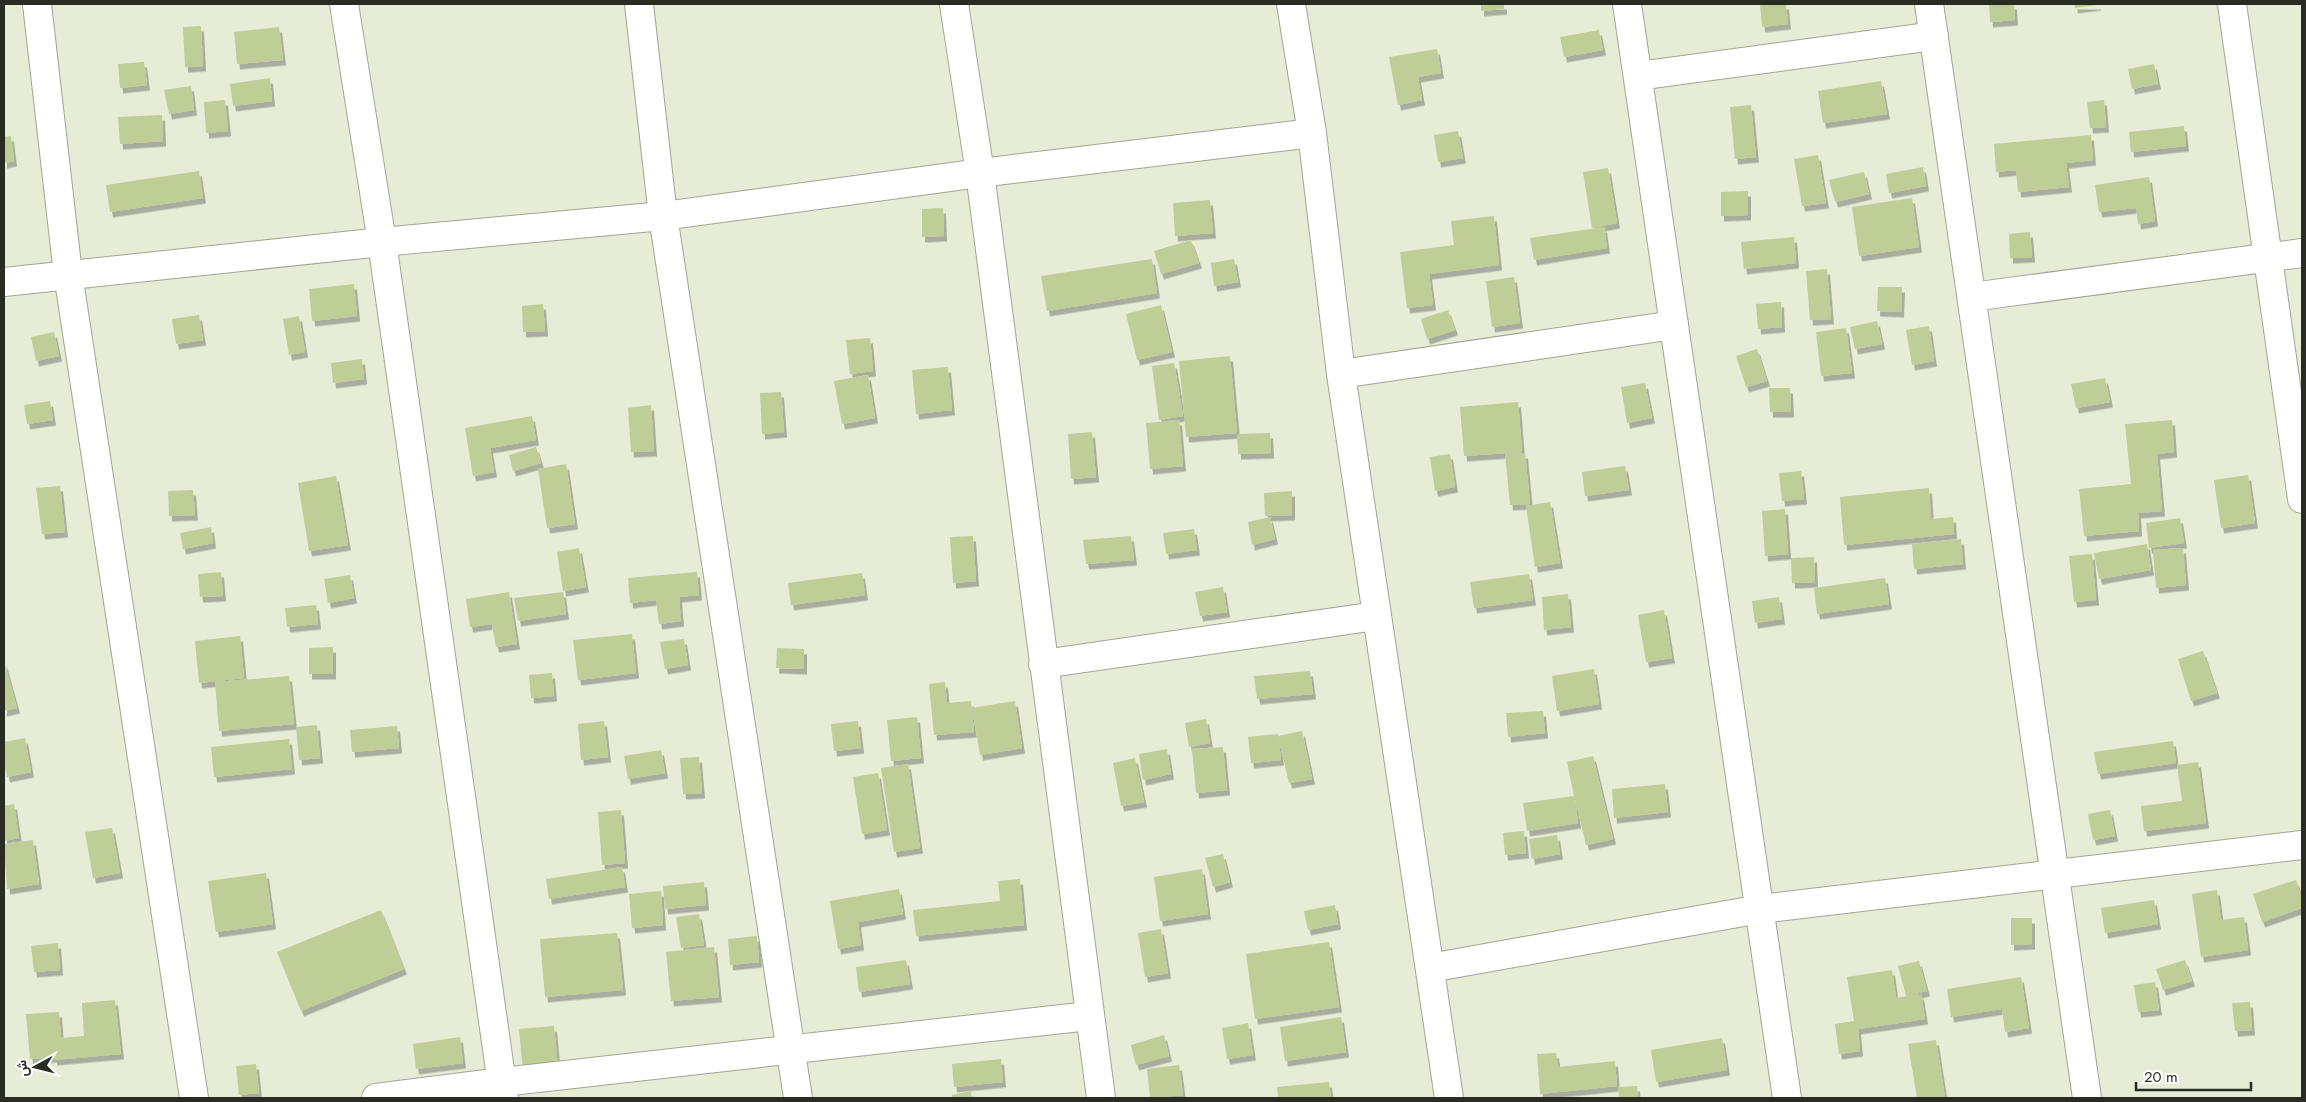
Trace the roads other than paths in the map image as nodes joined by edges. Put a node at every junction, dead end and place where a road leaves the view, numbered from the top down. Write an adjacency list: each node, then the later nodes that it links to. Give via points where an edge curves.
1 (37, 4): 17 (street)
2 (344, 4): 14 (street)
3 (639, 4): 13 (street)
4 (954, 4): 12 (street)
5 (1291, 4): 11 (street)
6 (1627, 4): 10 (street)
7 (1929, 4): 9 (street)
8 (2232, 4): 16 (street)
9 (1934, 36): 10 (street); 19 (street)
10 (1638, 76): 20 (street)
11 (1312, 133): 12 (street); 21 (street)
12 (980, 173): 13 (street); 24 (street)
13 (663, 216): 14 (street); 30 (street)
14 (382, 242): 17 (street); 31 (street)
15 (2302, 253): 16 (street)
16 (2268, 257): 19 (street); 22 (street)
17 (68, 274): 18 (street); 32 (street)
18 (4, 282)
19 (1972, 298): 26 (street)
20 (1674, 325): 21 (street); 27 (street)
21 (1341, 374): 23 (street)
22 (2302, 499)
23 (1376, 616): 24 (street); 28 (street)
24 (1043, 664): 29 (street)
25 (2302, 845): 26 (street)
26 (2054, 874): 27 (street); 38 (street)
27 (1760, 909): 28 (street); 37 (street)
28 (1430, 968): 36 (street)
29 (1089, 1016): 30 (street); 35 (street)
30 (791, 1049): 31 (street); 34 (street)
31 (503, 1090): 33 (street)
32 (194, 1098)
33 (376, 1098)
34 (798, 1098)
35 (1101, 1098)
36 (1449, 1098)
37 (1786, 1098)
38 (2087, 1098)

